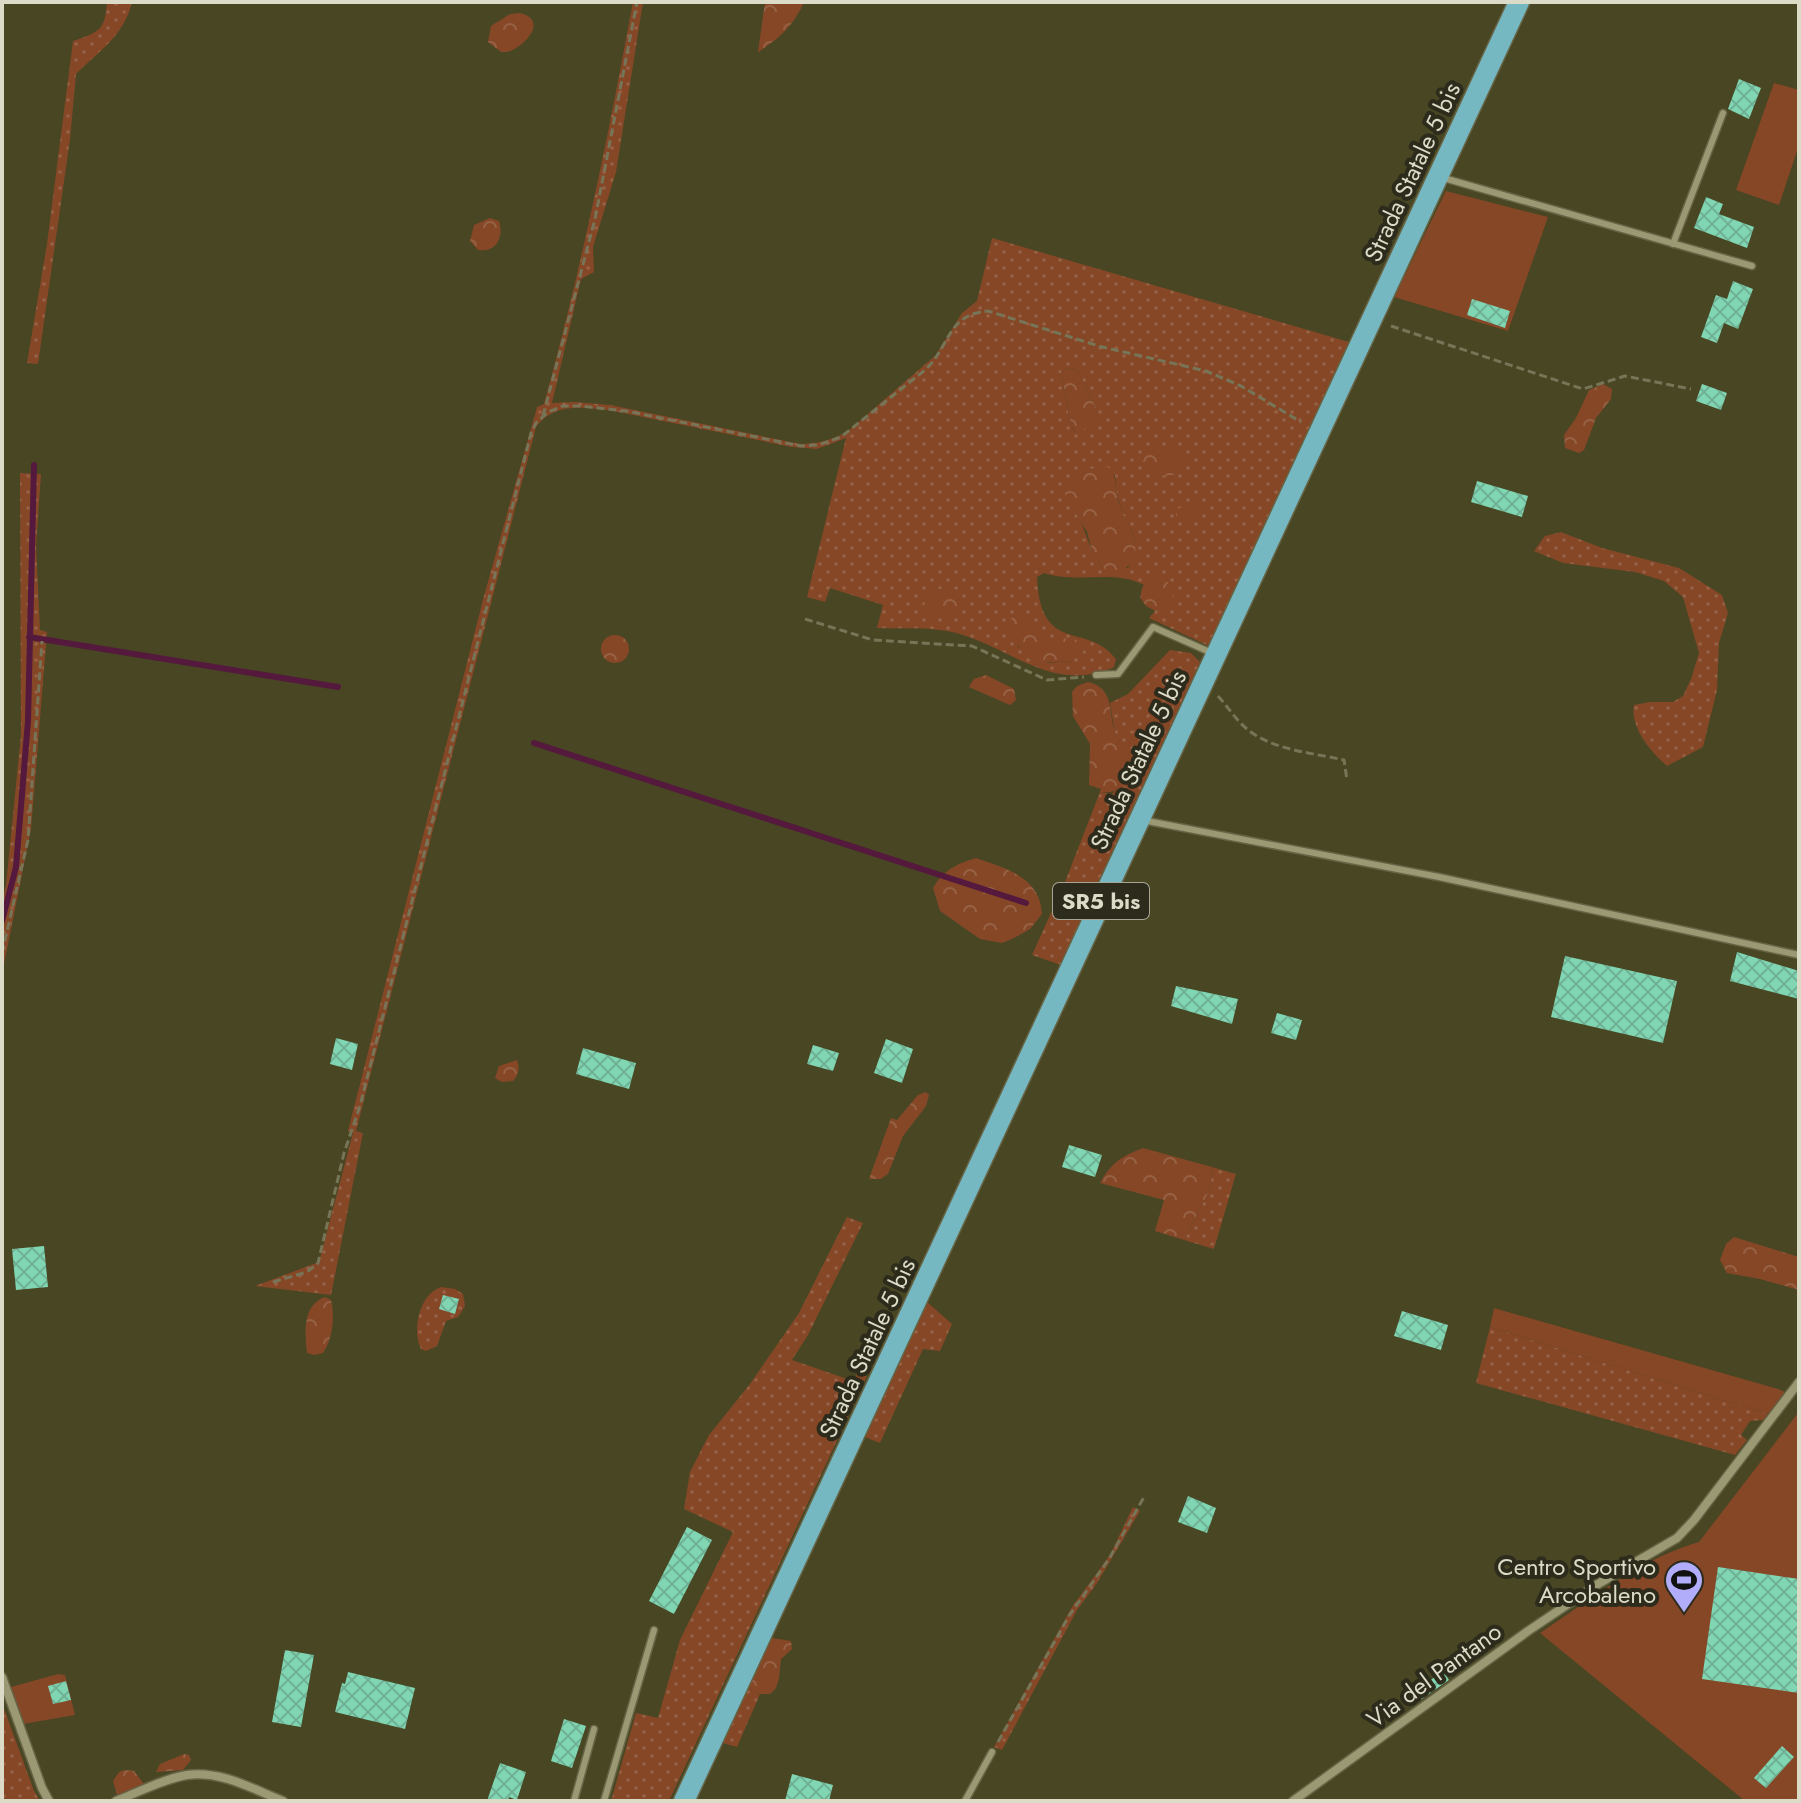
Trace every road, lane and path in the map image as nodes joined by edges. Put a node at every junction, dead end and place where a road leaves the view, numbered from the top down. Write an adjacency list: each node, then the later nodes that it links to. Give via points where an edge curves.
1 (637, 2): 9 (path, via 595,219)
2 (1519, 2): 4 (main road, Strada Statale 5 bis / SR5 bis)
3 (1723, 113): 5 (lane)
4 (1439, 177): 5 (lane); 7 (main road, Strada Statale 5 bis / SR5 bis)
5 (1673, 244): 6 (lane)
6 (1752, 266)
7 (1372, 320): 8 (path, via 1583,389 1625,376); 10 (main road, Strada Statale 5 bis / SR5 bis)
8 (1691, 389)
9 (543, 416): 10 (path, via 563,406 597,407 791,444 826,444 925,370 959,322 988,311 1102,347 1206,371); 20 (path, via 531,433 318,1263 307,1272)
10 (1320, 431): 13 (main road, Strada Statale 5 bis / SR5 bis)
11 (805, 619): 14 (path, via 873,640 972,646 1047,680)
12 (42, 641): 18 (path, via 28,840)
13 (1216, 655): 14 (lane, via 1153,627 1118,674); 15 (main road, Strada Statale 5 bis / SR5 bis)
14 (1096, 675)
15 (1201, 687): 16 (path, via 1217,695 1259,737 1344,760); 17 (main road, Strada Statale 5 bis / SR5 bis)
16 (1347, 780)
17 (1139, 819): 19 (lane); 32 (main road, Strada Statale 5 bis / SR5 bis)
18 (2, 953)
19 (1799, 955)
20 (273, 1282)
21 (1799, 1382): 34 (street, Via del Pantano, via 1677,1538 1528,1631)
22 (1144, 1497): 26 (path)
23 (654, 1630): 31 (lane)
24 (2, 1677): 27 (street)
25 (594, 1729): 30 (lane)
26 (992, 1752): 33 (lane)
27 (49, 1801)
28 (116, 1801): 29 (street, via 179,1777 203,1774)
29 (283, 1801)
30 (574, 1801)
31 (604, 1801)
32 (684, 1801)
33 (965, 1801)
34 (1293, 1801)

